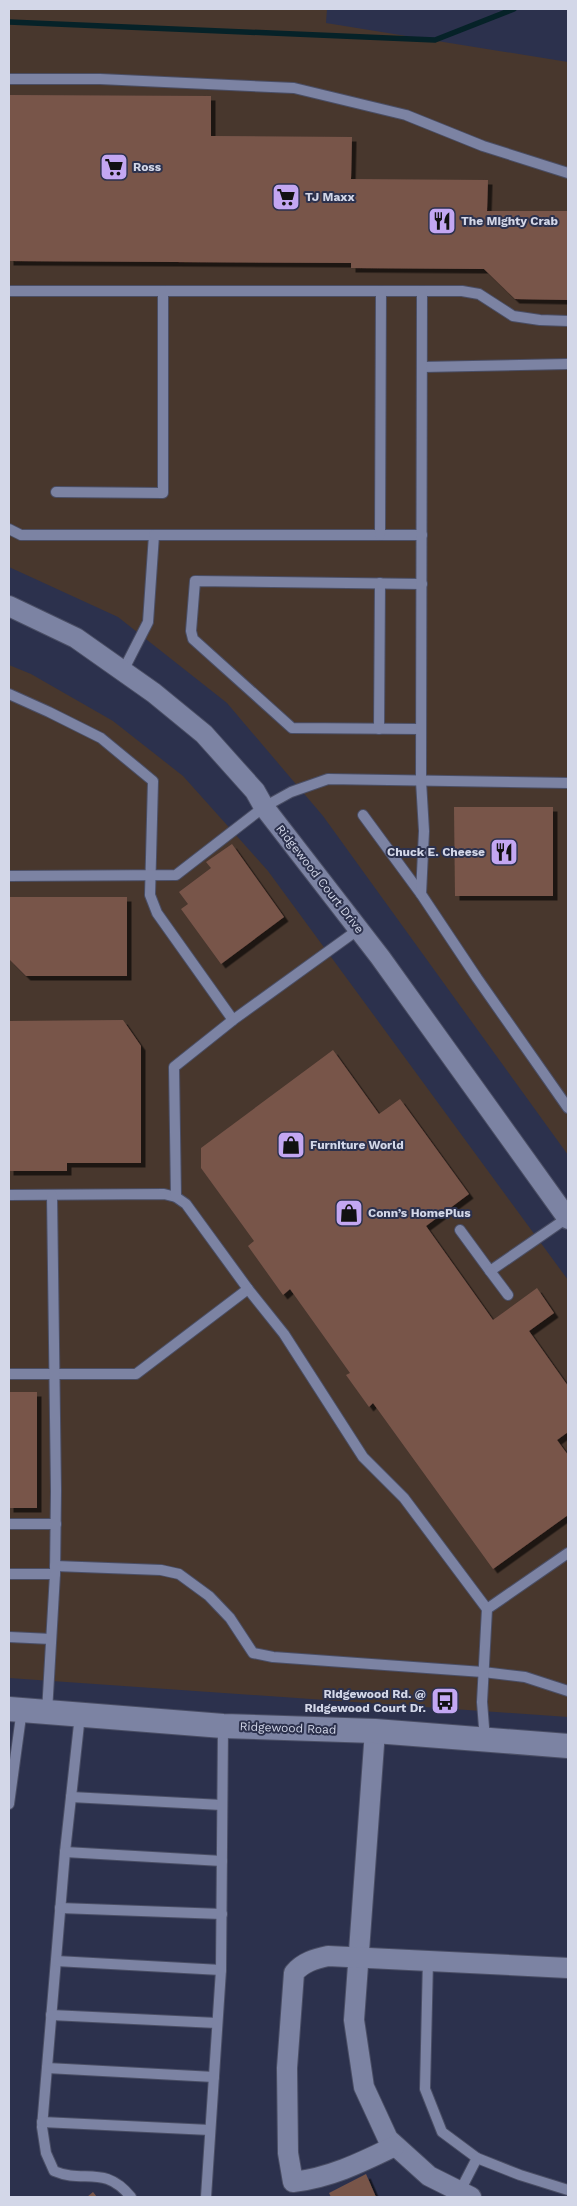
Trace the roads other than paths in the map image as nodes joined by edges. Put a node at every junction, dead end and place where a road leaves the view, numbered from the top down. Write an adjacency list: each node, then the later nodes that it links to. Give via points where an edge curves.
1 (9, 79): 2 (lane, via 100,79 294,88 406,115 483,146)
2 (568, 173)
3 (9, 291): 4 (lane)
4 (163, 291): 5 (lane); 10 (lane, via 163,493)
5 (381, 291): 6 (lane); 13 (lane)
6 (422, 291): 7 (lane, via 479,294 514,316); 9 (lane)
7 (568, 321)
8 (568, 364): 9 (lane)
9 (422, 367): 14 (lane)
10 (56, 492)
11 (9, 529): 12 (lane, via 21,535)
12 (154, 535): 13 (lane); 18 (lane, via 148,622)
13 (380, 535): 14 (lane)
14 (422, 535): 16 (lane)
15 (380, 584): 16 (lane); 20 (lane); 20 (lane, via 195,581 191,632 194,639 292,728)
16 (422, 584): 21 (lane)
17 (9, 606): 18 (street, Ridgewood Court Drive, via 76,638)
18 (123, 671): 24 (street, Ridgewood Court Drive, via 204,734 256,791)
19 (9, 694): 27 (lane, via 101,738 153,780)
20 (380, 729): 21 (lane)
21 (421, 729): 22 (lane)
22 (421, 781): 23 (lane); 24 (lane, via 328,779 292,792); 28 (lane, via 424,831)
23 (568, 783)
24 (264, 807): 27 (lane, via 176,875); 29 (street, Ridgewood Court Drive)
25 (363, 815): 28 (lane)
26 (9, 876): 27 (lane)
27 (152, 876): 30 (lane, via 150,895 157,913)
28 (421, 894): 31 (lane)
29 (359, 929): 30 (lane); 36 (street, Ridgewood Court Drive)
30 (233, 1020): 35 (lane, via 174,1067)
31 (565, 1096): 32 (lane)
32 (568, 1108)
33 (9, 1195): 34 (lane)
34 (52, 1195): 35 (lane, via 164,1194); 42 (lane)
35 (176, 1197): 39 (lane, via 186,1204)
36 (568, 1218): 38 (lane)
37 (460, 1230): 38 (lane)
38 (490, 1271): 40 (lane)
39 (248, 1289): 42 (lane, via 136,1374); 48 (lane, via 284,1334 363,1457 404,1498)
40 (508, 1295)
41 (9, 1374): 42 (lane)
42 (53, 1375): 44 (lane)
43 (9, 1524): 44 (lane)
44 (56, 1524): 46 (lane)
45 (568, 1553): 48 (lane)
46 (55, 1570): 47 (lane); 50 (lane); 51 (lane, via 161,1570 179,1574 210,1596 230,1618 253,1653)
47 (9, 1574)
48 (488, 1609): 51 (lane)
49 (9, 1637): 50 (lane)
50 (51, 1639): 54 (lane)
51 (483, 1672): 52 (lane, via 525,1677); 58 (lane)
52 (568, 1691)
53 (15, 1709): 54 (street, Ridgewood Road); 61 (lane)
54 (47, 1712): 55 (street, Ridgewood Road)
55 (80, 1715): 56 (street, Ridgewood Road); 60 (lane)
56 (223, 1726): 57 (street, Ridgewood Road); 62 (lane)
57 (375, 1731): 58 (street, Ridgewood Road); 67 (street)
58 (485, 1740): 59 (street, Ridgewood Road)
59 (568, 1746)
60 (71, 1797): 62 (lane); 63 (lane)
61 (9, 1804)
62 (222, 1806): 64 (lane)
63 (65, 1852): 64 (lane); 65 (lane)
64 (222, 1861): 66 (lane)
65 (60, 1908): 66 (lane); 69 (lane)
66 (222, 1914): 71 (lane)
67 (359, 1956): 68 (street); 78 (street, via 354,2020 364,2087 388,2139); 78 (street, via 328,1956 309,1961 294,1973 287,2068 288,2154 293,2182 312,2180 354,2166)
68 (428, 1960): 70 (street); 79 (lane, via 426,2089 442,2132)
69 (56, 1961): 71 (lane); 72 (lane)
70 (568, 1968)
71 (221, 1970): 73 (lane)
72 (51, 2015): 73 (lane); 74 (lane)
73 (217, 2023): 75 (lane)
74 (47, 2068): 75 (lane); 76 (lane)
75 (214, 2077): 77 (lane)
76 (42, 2122): 77 (lane); 82 (lane, via 46,2154 54,2171 63,2175 108,2179)
77 (210, 2130): 83 (lane)
78 (395, 2146): 81 (street, via 429,2176)
79 (476, 2158): 80 (lane); 81 (lane)
80 (568, 2190)
81 (465, 2194)
82 (132, 2197)
83 (206, 2197)

